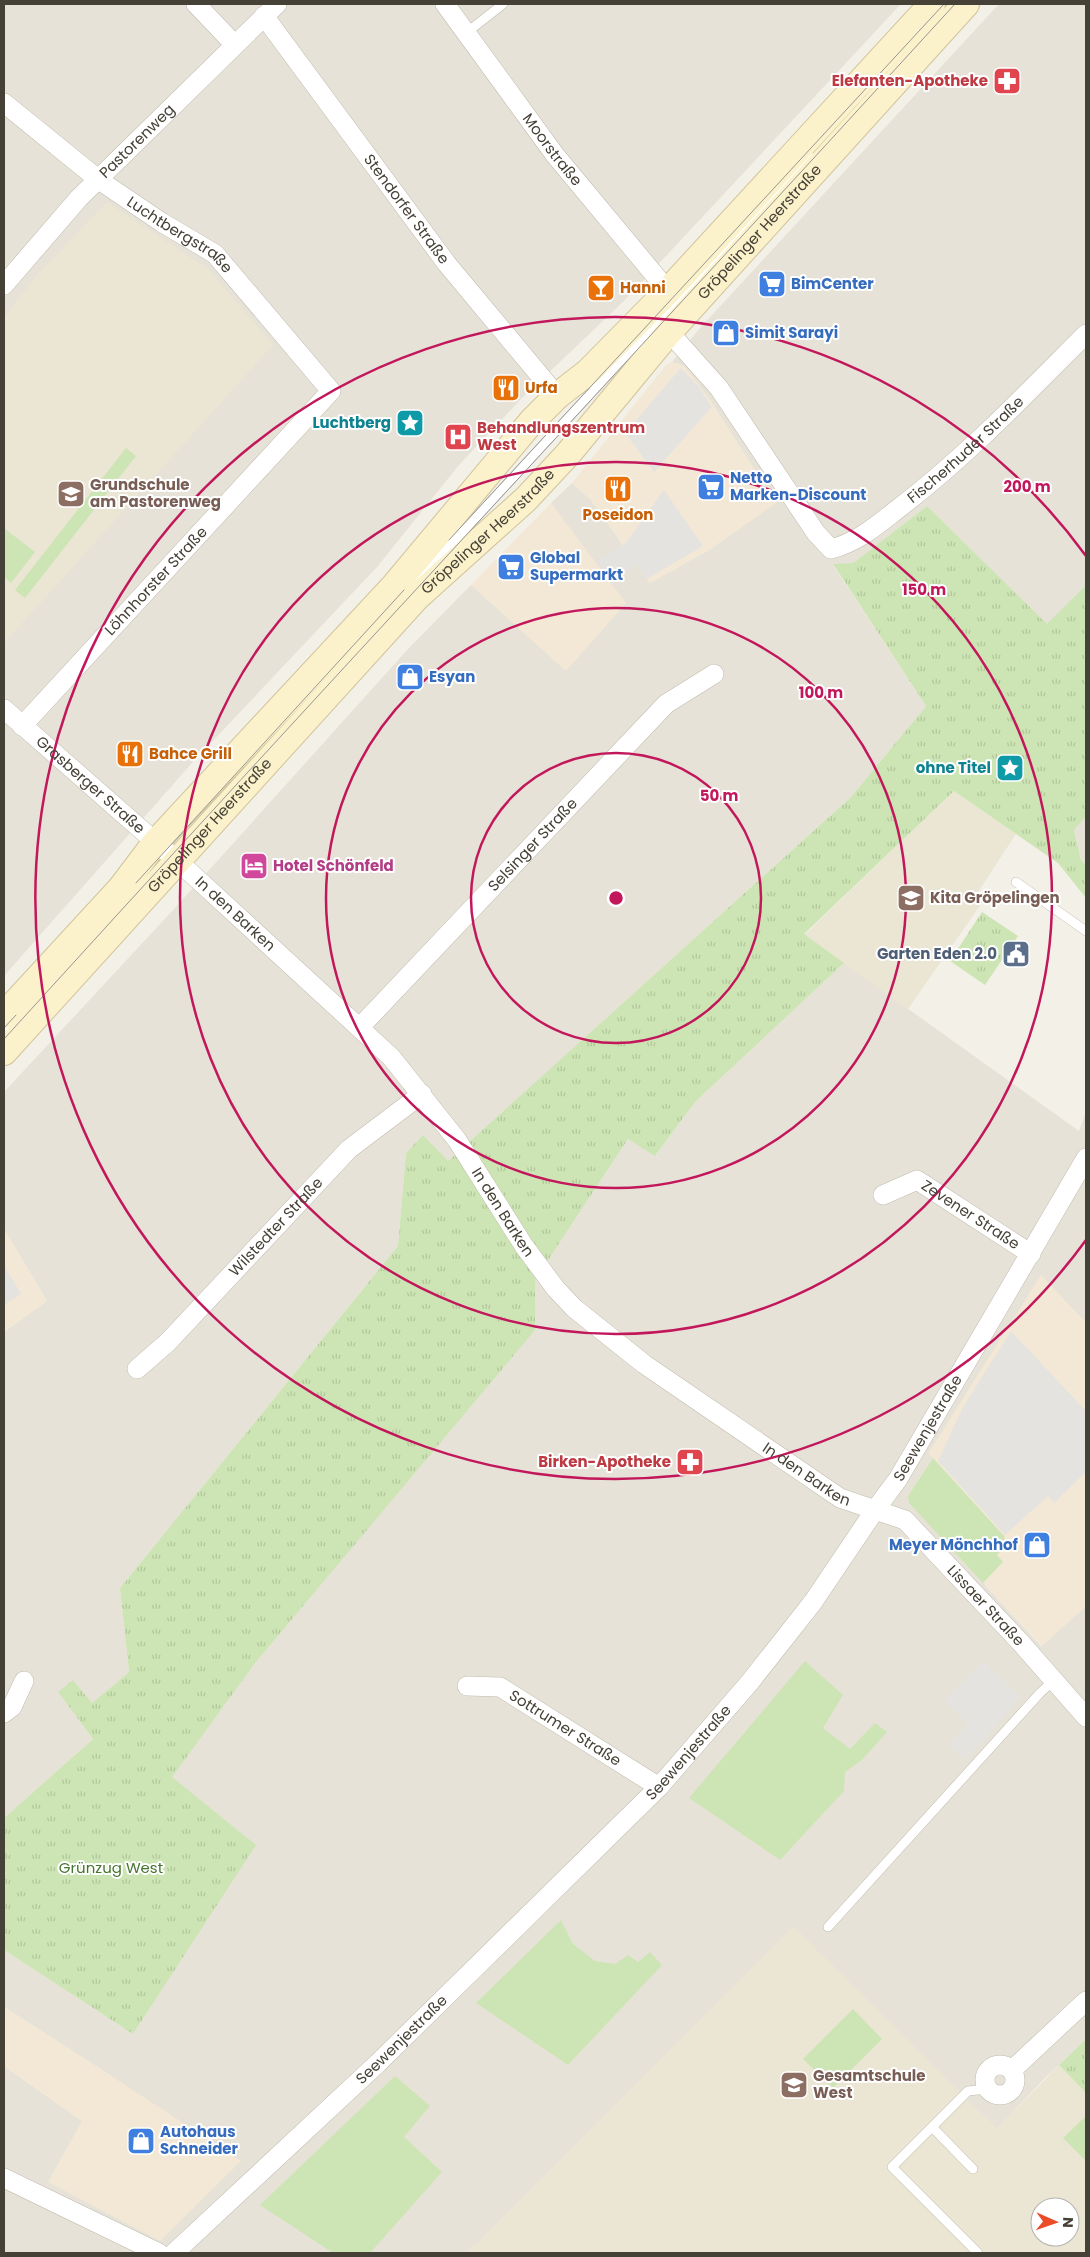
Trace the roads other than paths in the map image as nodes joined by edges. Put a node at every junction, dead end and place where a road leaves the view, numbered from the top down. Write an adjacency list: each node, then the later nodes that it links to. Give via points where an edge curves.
1 (196, 4): 8 (street)
2 (445, 4): 7 (street, Moorstraße)
3 (504, 4): 7 (lane)
4 (932, 4): 13 (main road, Gröpelinger Heerstraße)
5 (966, 4): 14 (main road, Gröpelinger Heerstraße)
6 (273, 7): 8 (street, Pastorenweg); 18 (street, Stendorfer Straße, via 447,264)
7 (466, 33): 13 (street, Moorstraße, via 554,156)
8 (234, 44): 11 (street, Pastorenweg)
9 (4, 103): 11 (street, Luchtbergstraße)
10 (815, 151): 18 (lane)
11 (99, 180): 12 (street, Pastorenweg, via 79,198); 16 (street, Luchtbergstraße, via 215,254)
12 (4, 285)
13 (668, 291): 18 (main road, Gröpelinger Heerstraße, via 588,372)
14 (669, 332): 15 (street, Fischerhuder Straße, via 719,388 816,533 831,549 848,545 864,535 941,475); 17 (main road, Gröpelinger Heerstraße)
15 (1086, 334)
16 (331, 392): 22 (street, Löhnhorster Straße)
17 (616, 394): 18 (lane); 19 (main road, Gröpelinger Heerstraße, via 568,454 526,499)
18 (568, 401): 19 (lane, via 431,566); 23 (main road, Gröpelinger Heerstraße, via 450,517)
19 (414, 592): 23 (main road, Gröpelinger Heerstraße)
20 (714, 674): 27 (street, Selsinger Straße, via 666,704)
21 (4, 709): 22 (street, Grasberger Straße)
22 (22, 726): 23 (street, Grasberger Straße)
23 (167, 853): 26 (main road, Gröpelinger Heerstraße, via 121,888); 27 (street, In den Barken); 29 (main road, Gröpelinger Heerstraße)
24 (1016, 882): 25 (lane)
25 (1086, 931)
26 (14, 1013): 28 (lane)
27 (360, 1027): 30 (street, In den Barken, via 392,1057)
28 (4, 1033)
29 (4, 1052)
30 (422, 1094): 34 (street, Wilstedter Straße, via 350,1149 168,1342); 35 (street, In den Barken, via 457,1140 524,1246 574,1308 644,1364 832,1492 856,1505)
31 (1086, 1158): 33 (street, Seewenjestraße)
32 (883, 1195): 33 (street, Zevener Straße, via 916,1180)
33 (1031, 1254): 35 (street, Seewenjestraße, via 898,1479)
34 (137, 1369)
35 (875, 1510): 36 (street, Lissaer Straße, via 905,1520); 41 (street, Seewenjestraße, via 814,1602)
36 (1054, 1680): 40 (street, Lissaer Straße); 42 (lane)
37 (24, 1681): 39 (street, via 12,1707)
38 (467, 1686): 41 (street, Sottrumer Straße, via 500,1687)
39 (4, 1713)
40 (1086, 1717)
41 (659, 1787): 49 (street, Seewenjestraße, via 378,2063)
42 (828, 1927)
43 (1086, 2001): 44 (street, via 1012,2070 1003,2065 989,2069 984,2078)
44 (987, 2089): 45 (lane, via 968,2091)
45 (932, 2127): 46 (lane); 50 (lane, via 892,2167)
46 (974, 2169)
47 (4, 2178): 48 (street)
48 (160, 2253)
49 (174, 2253)
50 (978, 2253)

